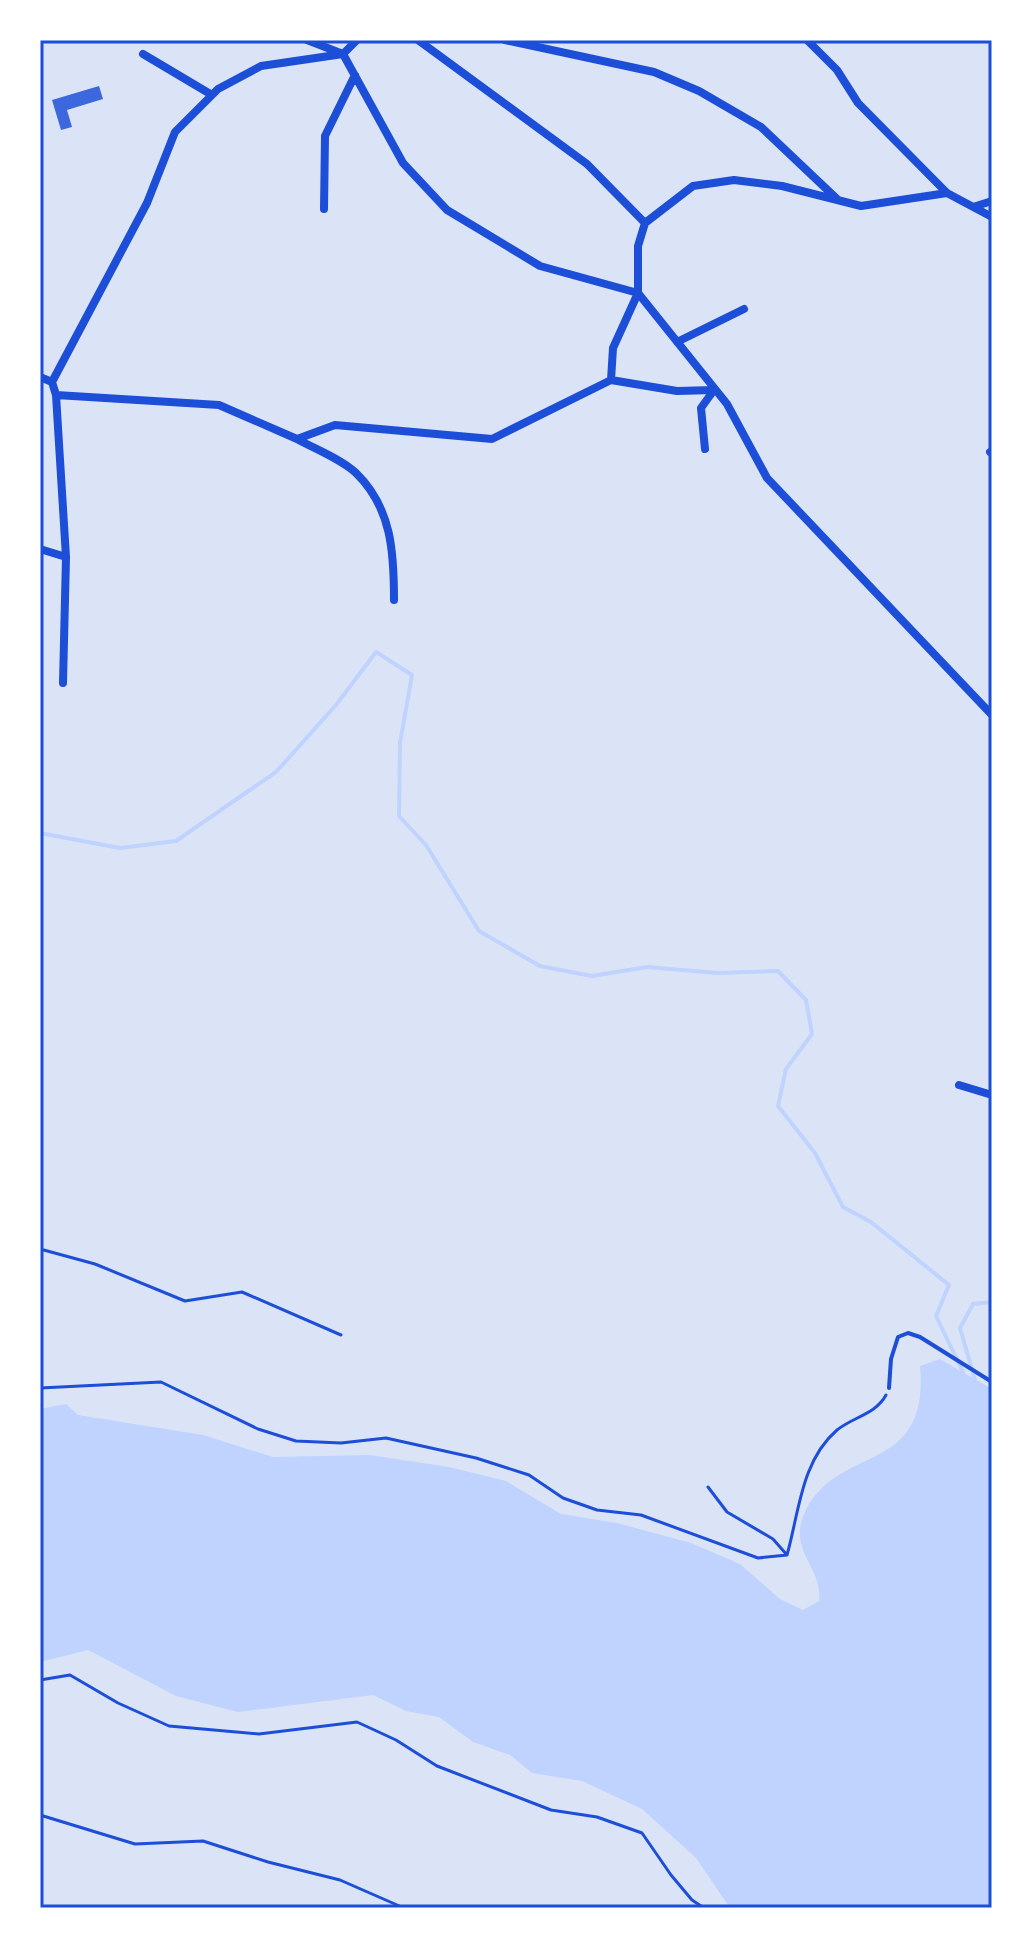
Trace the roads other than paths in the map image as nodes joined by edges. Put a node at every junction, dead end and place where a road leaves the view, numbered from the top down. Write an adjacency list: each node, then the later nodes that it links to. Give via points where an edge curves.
1 (307, 40): 7 (street)
2 (357, 40): 7 (street)
3 (418, 40): 16 (street, via 587,164)
4 (505, 40): 12 (street, via 654,72 699,91 761,127)
5 (807, 40): 10 (street, via 837,70 858,103)
6 (143, 54): 9 (street)
7 (343, 54): 8 (street); 9 (street, via 261,66)
8 (355, 75): 14 (street, via 325,136); 17 (street, via 403,163 447,210 540,266)
9 (212, 95): 22 (street, via 175,132 147,203)
10 (947, 193): 12 (street, via 861,206); 13 (street)
11 (992, 201): 13 (street)
12 (840, 202): 16 (street, via 734,180 693,186)
13 (973, 207): 15 (street)
14 (324, 209)
15 (992, 217)
16 (645, 223): 17 (street, via 638,246)
17 (638, 293): 19 (street); 21 (street, via 613,348)
18 (744, 309): 19 (street)
19 (677, 342): 23 (street)
20 (40, 377): 22 (street)
21 (611, 380): 23 (street, via 677,391); 25 (street, via 492,439 335,425)
22 (52, 382): 24 (street)
23 (714, 390): 26 (street, via 701,408); 31 (street, via 767,478)
24 (56, 395): 25 (street, via 219,405); 28 (street)
25 (297, 439): 29 (street, via 355,472 382,506 394,548)
26 (705, 449)
27 (40, 549): 28 (street)
28 (66, 557): 30 (street)
29 (394, 600)
30 (63, 683)
31 (992, 715)
32 (959, 1085): 33 (street)
33 (992, 1095)
34 (992, 1382): 35 (lane, via 908,1333 898,1337)
35 (889, 1388)

